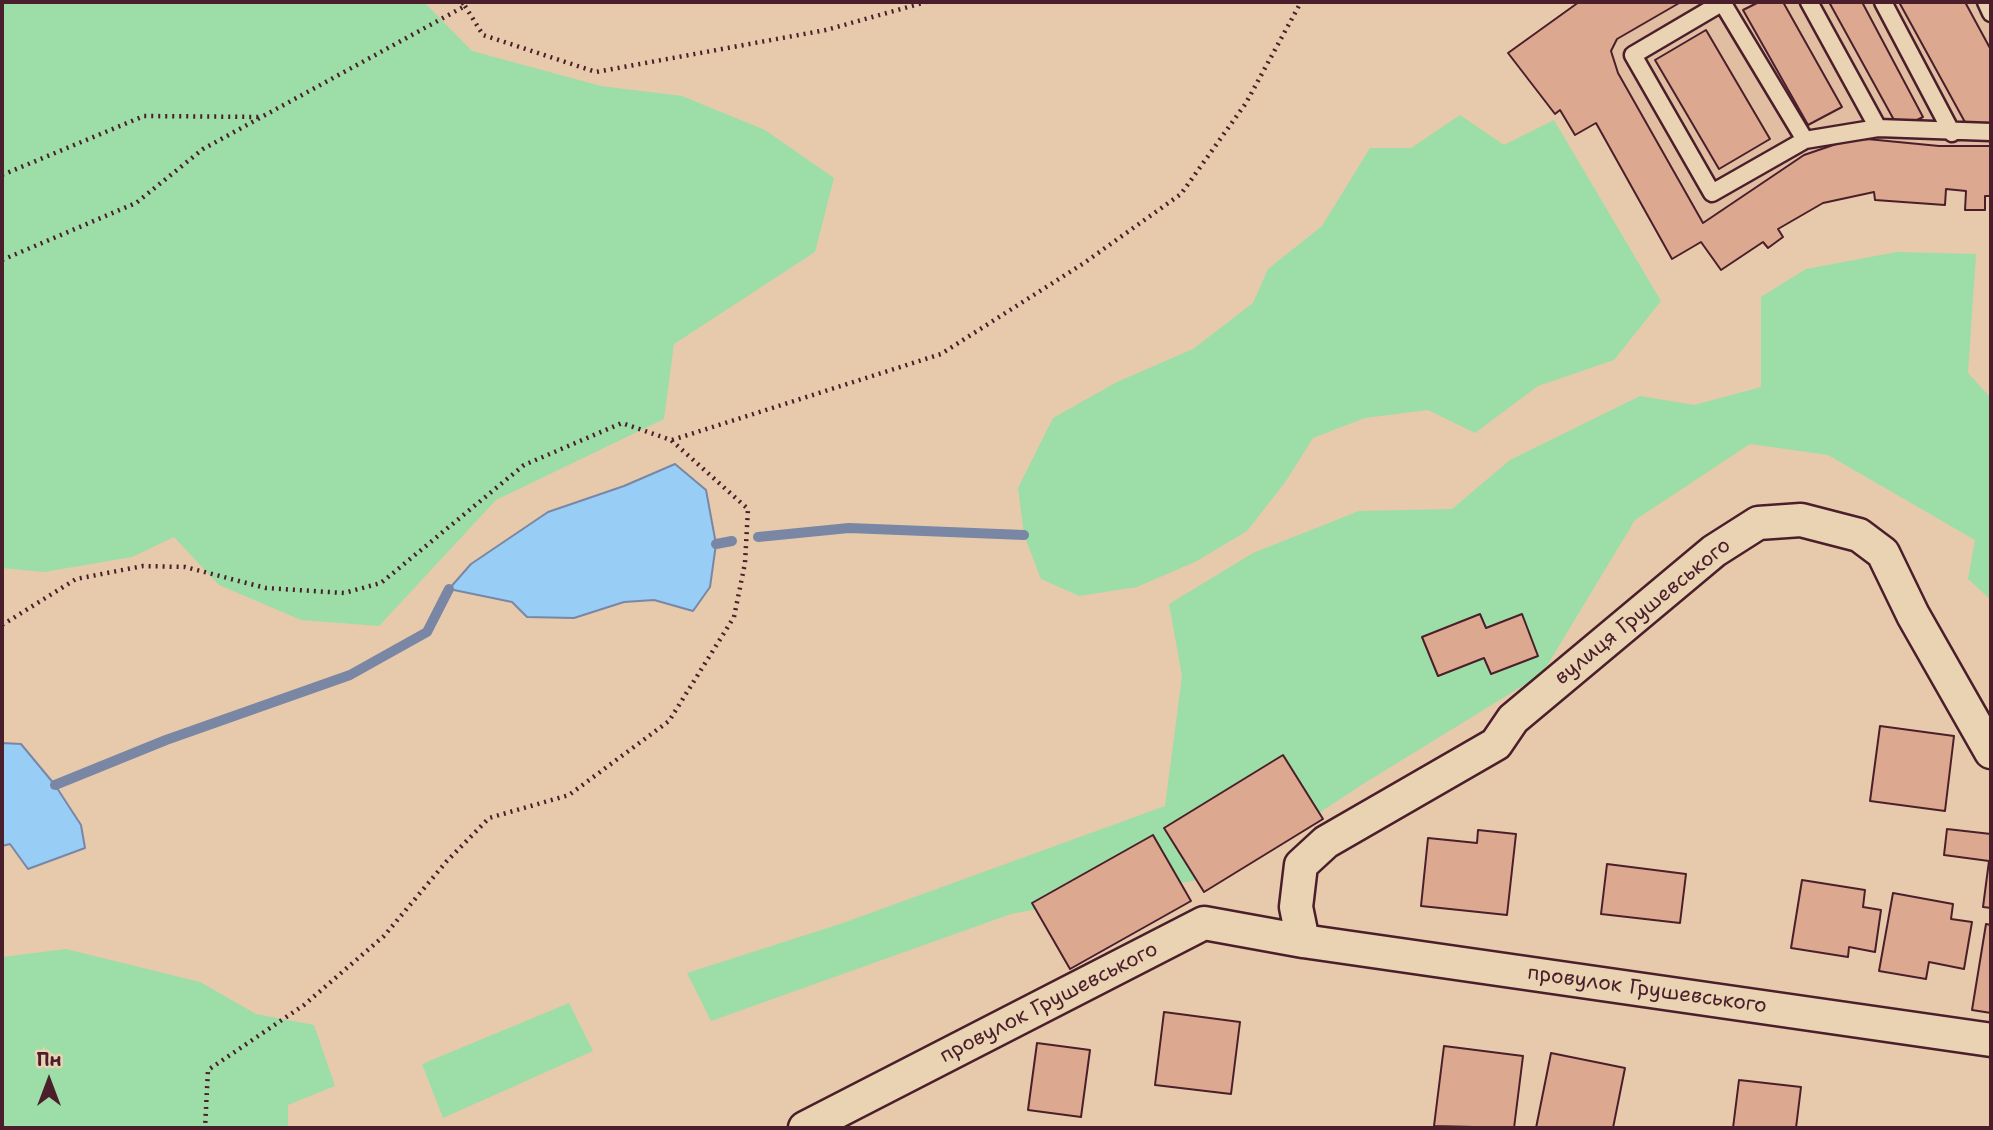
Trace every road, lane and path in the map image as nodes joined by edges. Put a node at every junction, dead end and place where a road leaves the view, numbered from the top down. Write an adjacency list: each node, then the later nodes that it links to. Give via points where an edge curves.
1 (926, 2): 7 (path, via 826,30 596,72 483,36)
2 (1301, 2): 16 (path, via 1246,103 1181,194 1095,255 941,354)
3 (1722, 2): 13 (lane); 13 (lane, via 1633,55 1712,193)
4 (1809, 2): 10 (lane)
5 (1882, 2): 12 (lane)
6 (1986, 2): 8 (lane)
7 (463, 4): 9 (path)
8 (1991, 13)
9 (263, 117): 14 (path, via 144,116); 15 (path, via 204,149 136,203)
10 (1878, 128): 12 (lane); 13 (lane)
11 (1991, 132): 12 (lane)
12 (1952, 133)
13 (1805, 140)
14 (2, 176)
15 (2, 260)
16 (671, 440): 17 (path, via 622,423 524,466 380,583 344,593 266,588 185,567 143,566 76,579); 21 (path, via 748,509 746,563 734,617 669,721 569,795 488,818 384,936 304,1005 208,1070)
17 (2, 625)
18 (1991, 751): 19 (street, вулиця Грушевського, via 1882,553 1859,535 1801,520 1758,523 1714,551 1513,719 1496,744 1326,842 1301,865 1296,907)
19 (1303, 941): 20 (street, провулок Грушевського); 22 (street, провулок Грушевського, via 1204,923)
20 (1991, 1040)
21 (205, 1128)
22 (805, 1128)

